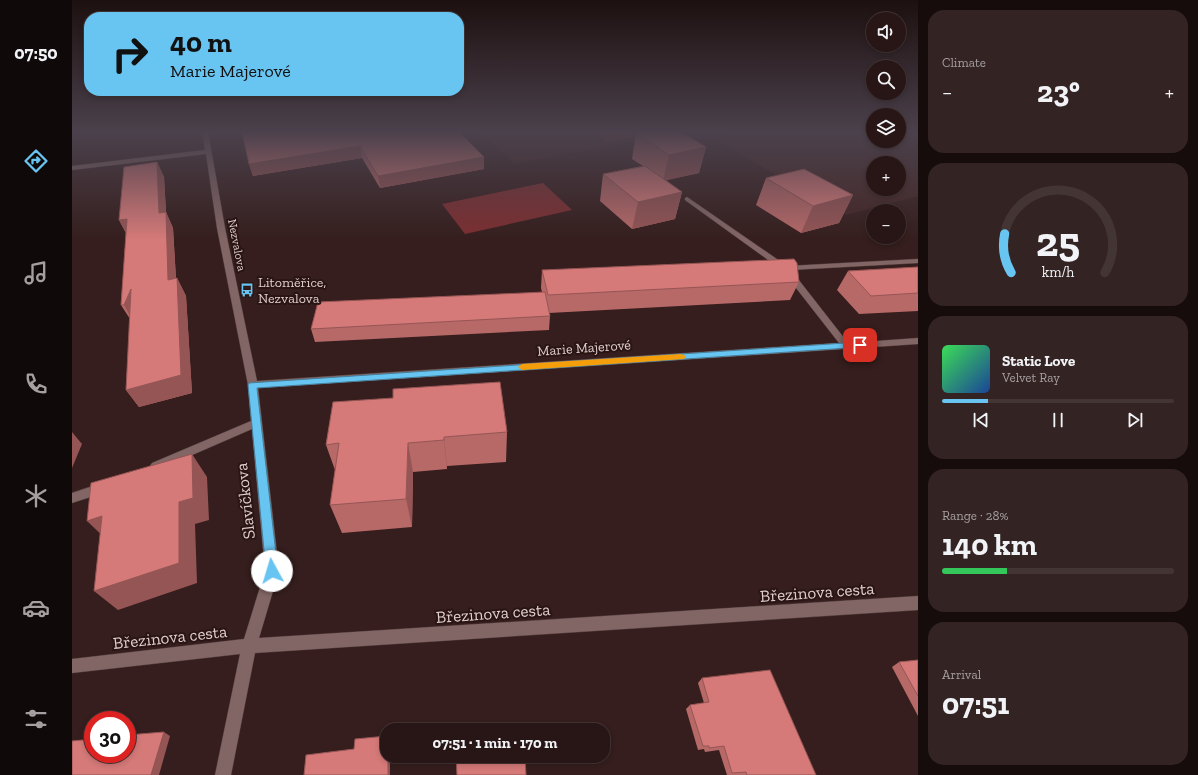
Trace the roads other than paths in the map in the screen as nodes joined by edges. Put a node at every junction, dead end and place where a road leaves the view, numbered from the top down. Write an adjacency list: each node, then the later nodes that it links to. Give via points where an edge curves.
1 (210, 168): 7 (street, Nezvalova)
2 (687, 199): 4 (street)
3 (918, 261): 4 (street)
4 (785, 268): 6 (street)
5 (918, 341): 6 (street, Marie Majerové)
6 (845, 346): 7 (street, Marie Majerové)
7 (252, 385): 8 (street, Slavíčkova)
8 (256, 423): 9 (street); 13 (street, Slavíčkova, via 272,571)
9 (145, 470)
10 (111, 484): 11 (street)
11 (72, 498)
12 (918, 603): 13 (street, Březinova cesta)
13 (249, 646): 14 (street, Březinova cesta); 15 (street, Slavíčkova)
14 (72, 666)
15 (223, 775)

